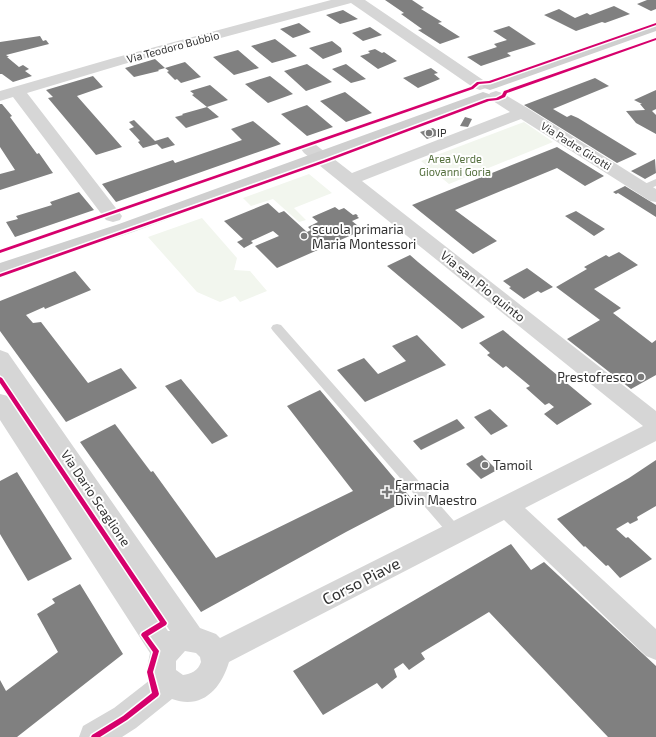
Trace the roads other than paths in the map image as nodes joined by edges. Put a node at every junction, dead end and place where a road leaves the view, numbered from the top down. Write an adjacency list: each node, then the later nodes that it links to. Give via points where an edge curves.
1 (347, 0): 5 (street, Via Teodoro Bubbio)
2 (356, 0): 6 (street, Via Padre Girotti)
3 (656, 26): 6 (main road)
4 (656, 37): 6 (main road)
5 (17, 91): 7 (street, Via Teodoro Bubbio); 12 (street)
6 (487, 91): 8 (street, Via Padre Girotti); 9 (main road)
7 (0, 96)
8 (523, 112): 10 (street); 11 (street, Via Padre Girotti)
9 (315, 153): 10 (street, Via san Pio quinto); 12 (main road); 14 (main road, via 126,228)
10 (350, 180): 18 (street, Via san Pio quinto)
11 (652, 189)
12 (113, 216): 13 (main road)
13 (0, 256)
14 (0, 270)
15 (277, 328): 21 (lane)
16 (0, 358): 22 (street, Via Dario Scaglione)
17 (0, 402): 24 (street, Via Dario Scaglione)
18 (656, 424)
19 (656, 430): 20 (street, Corso Piave)
20 (507, 507): 21 (street, Corso Piave); 23 (street)
21 (456, 533): 25 (street, Corso Piave)
22 (191, 638): 24 (street, via 177,641); 25 (street, via 206,643)
23 (656, 647)
24 (165, 651): 26 (street, via 161,672)
25 (215, 655): 26 (street, via 213,671 202,684 185,689)
26 (169, 684): 27 (street, via 125,718)
27 (94, 737)

